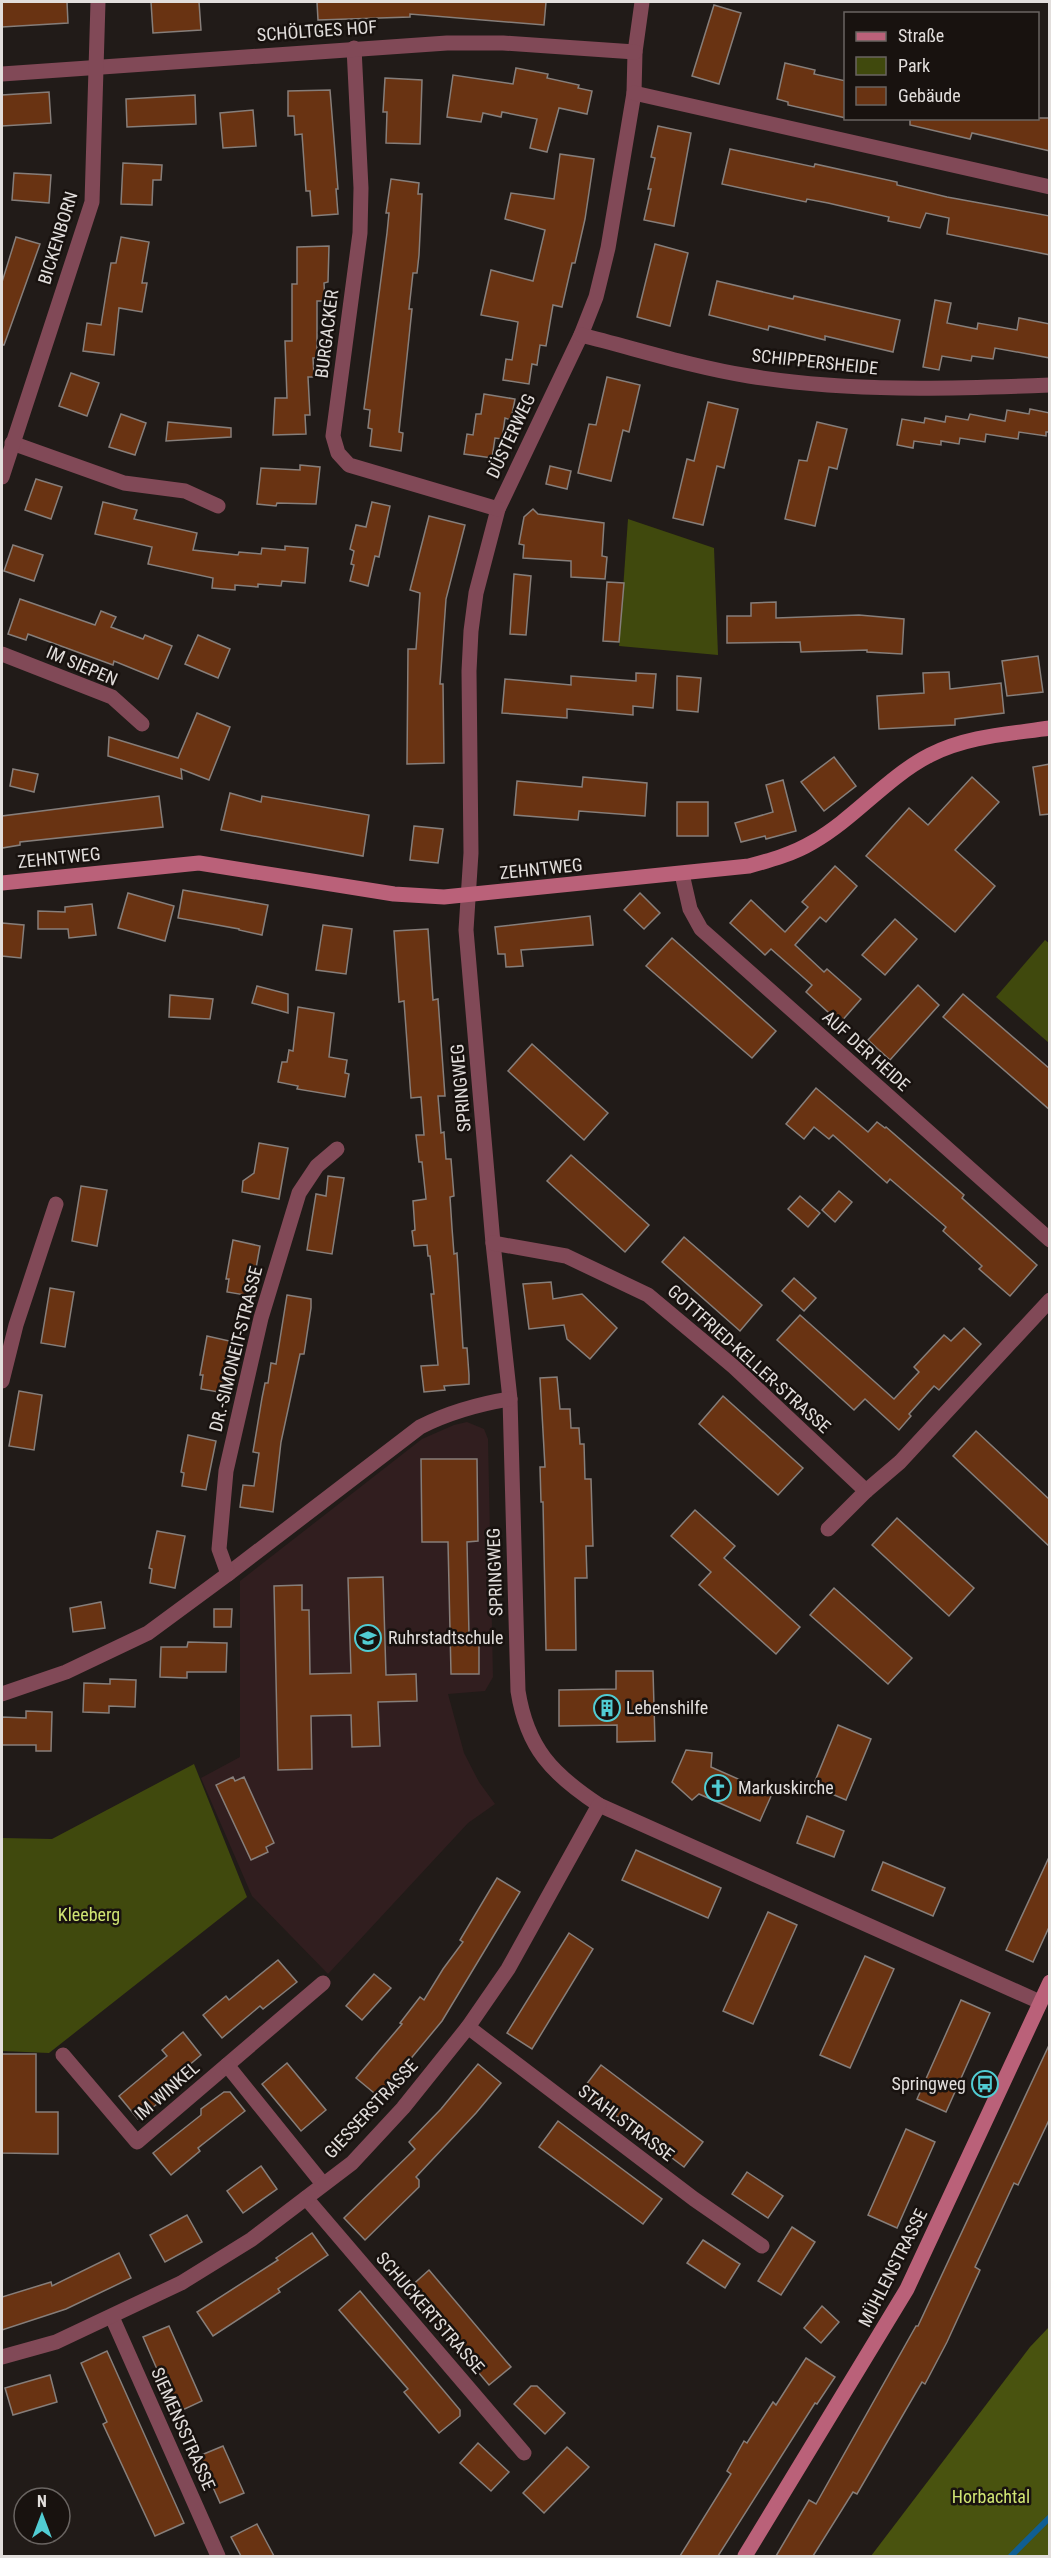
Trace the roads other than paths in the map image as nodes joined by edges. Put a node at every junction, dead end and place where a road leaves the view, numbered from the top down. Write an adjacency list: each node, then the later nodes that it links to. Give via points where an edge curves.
1 (98, 2): 5 (street, BICKENBORN)
2 (642, 2): 4 (street, DÜSTERWEG)
3 (354, 48): 4 (street, SCHÖLTGES HOF, via 503,42); 5 (street, SCHÖLTGES HOF); 14 (street, BURGACKER, via 360,233 333,436 338,453 349,465)
4 (635, 52): 7 (street, DÜSTERWEG)
5 (98, 67): 6 (street, SCHÖLTGES HOF); 11 (street, BICKENBORN, via 92,202)
6 (2, 74)
7 (634, 93): 8 (street); 9 (street, DÜSTERWEG, via 608,248 596,297)
8 (1050, 187)
9 (581, 335): 10 (street, SCHIPPERSHEIDE, via 748,376 800,383 918,390); 14 (street, DÜSTERWEG)
10 (1050, 385)
11 (12, 443): 12 (street, BICKENBORN); 13 (street, via 124,483 185,491)
12 (2, 477)
13 (218, 506)
14 (498, 509): 20 (street, DÜSTERWEG, via 476,593 471,631)
15 (2, 654): 16 (street, IM SIEPEN, via 112,698)
16 (142, 724)
17 (1050, 728): 18 (street, ZEHNTWEG, via 952,744 928,756 814,842 782,858)
18 (682, 874): 20 (street, ZEHNTWEG); 23 (street, AUF DER HEIDE, via 690,909 701,929)
19 (2, 883): 20 (street, ZEHNTWEG, via 199,863 394,894)
20 (468, 896): 24 (street, SPRINGWEG, via 466,930)
21 (337, 1149): 30 (street, DR.-SIMONEIT-STRASSE, via 316,1166 299,1193 261,1318 226,1471 219,1549)
22 (56, 1204): 26 (street)
23 (1050, 1240)
24 (493, 1243): 27 (street, SPRINGWEG); 28 (street, GOTTFRIED-KELLER-STRASSE, via 566,1256 648,1295 734,1367)
25 (1050, 1300): 28 (street, via 900,1462)
26 (2, 1381)
27 (510, 1399): 30 (street, via 489,1402 420,1427); 32 (street, SPRINGWEG, via 518,1691 522,1713 533,1742 551,1768 569,1786)
28 (866, 1491): 29 (street)
29 (828, 1529)
30 (228, 1574): 31 (street, via 148,1633 66,1672)
31 (2, 1694)
32 (599, 1805): 35 (street, SPRINGWEG); 36 (street, GIESSERSTRASSE, via 508,1969)
33 (1050, 1982): 35 (street, MÜHLENSTRASSE)
34 (323, 1983): 38 (street, IM WINKEL)
35 (1040, 2002): 46 (street, MÜHLENSTRASSE, via 907,2289)
36 (468, 2027): 39 (street, GIESSERSTRASSE, via 396,2116 352,2163); 41 (street, STAHLSTRASSE)
37 (63, 2055): 38 (street, IM WINKEL, via 137,2142)
38 (227, 2065): 39 (street, IM WINKEL)
39 (323, 2184): 40 (street, GIESSERSTRASSE)
40 (306, 2198): 42 (street, GIESSERSTRASSE, via 252,2239 182,2283); 44 (street, SCHUCKERTSTRASSE)
41 (762, 2246)
42 (112, 2317): 43 (street, GIESSERSTRASSE, via 56,2342); 45 (street, SIEMENSSTRASSE)
43 (2, 2358)
44 (524, 2453)
45 (218, 2556)
46 (745, 2556)

